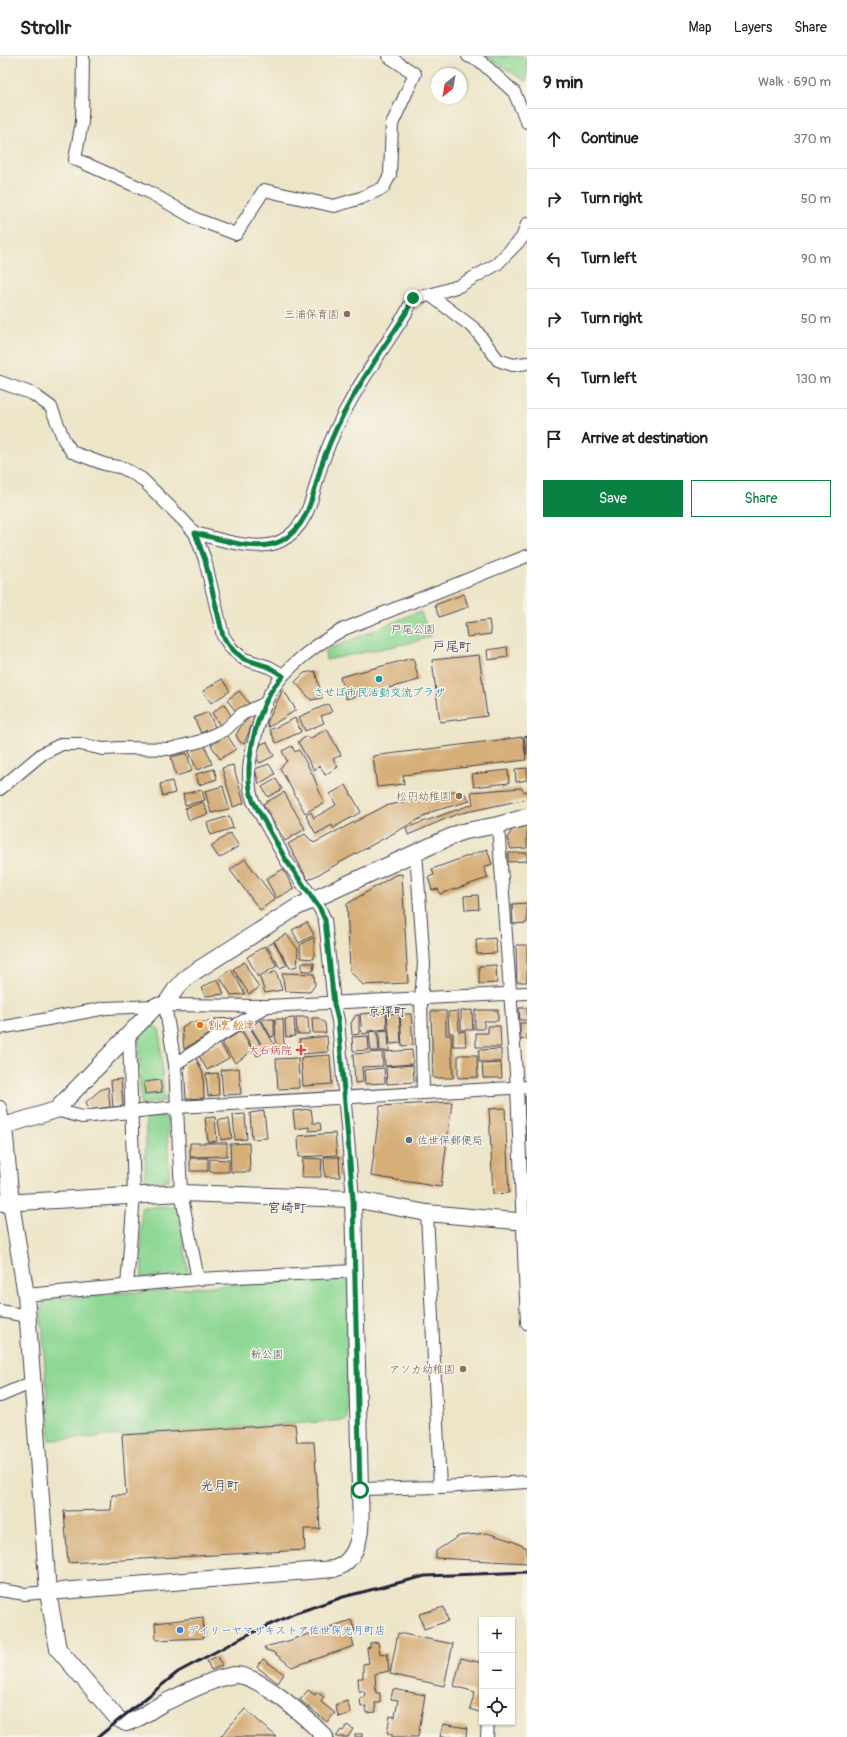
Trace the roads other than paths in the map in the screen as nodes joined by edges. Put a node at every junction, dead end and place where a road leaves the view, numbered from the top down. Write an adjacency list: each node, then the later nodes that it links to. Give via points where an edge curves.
1 (84, 56): 2 (street, via 82,122 75,159 147,191 196,219 236,234 264,190 334,206 383,188 390,175 392,124 415,74)
2 (388, 56)
3 (468, 56): 4 (street, via 480,61 514,92)
4 (527, 122)
5 (527, 224): 6 (street, via 522,238 497,264 460,286)
6 (430, 295): 7 (street, via 475,329 498,360 513,365); 9 (street, via 413,298 342,415 324,458 311,506 297,530 280,541 253,547)
7 (527, 363)
8 (0, 382): 9 (street, via 26,391 50,407 72,452 123,468 142,479)
9 (195, 533): 11 (street, via 205,560 223,636 232,649 244,659 269,667)
10 (527, 556): 11 (street, via 344,629 321,642)
11 (283, 676): 12 (street, via 270,692)
12 (266, 703): 13 (street, via 242,714 226,729 207,738 170,749 103,749 80,744 62,744 42,754); 17 (street, via 251,755 248,777 250,790 253,801 286,860)
13 (0, 789)
14 (527, 817): 15 (street)
15 (498, 825): 16 (street, via 461,832); 19 (street)
16 (416, 852): 17 (street); 20 (street, via 424,964)
17 (313, 900): 21 (street, via 325,920); 22 (street, via 297,907 188,976)
18 (527, 993): 19 (street)
19 (510, 995): 20 (street); 27 (street)
20 (421, 999): 21 (street); 28 (street)
21 (334, 1004): 23 (street); 29 (street, via 338,1020)
22 (160, 1006): 23 (street); 24 (street, via 106,1008); 25 (street); 26 (street)
23 (267, 1006): 26 (street)
24 (0, 1028)
25 (130, 1034): 32 (street); 33 (street)
26 (175, 1064): 31 (street)
27 (522, 1087): 28 (street); 40 (street)
28 (423, 1093): 29 (street)
29 (344, 1097): 31 (street); 37 (street)
30 (0, 1107): 34 (street)
31 (177, 1107): 33 (street); 35 (street)
32 (56, 1110): 33 (street, via 82,1117); 34 (street)
33 (132, 1111): 36 (street)
34 (2, 1126): 38 (street)
35 (181, 1193): 36 (street); 37 (street); 42 (street)
36 (134, 1195): 38 (street); 43 (street)
37 (353, 1199): 39 (street); 41 (street)
38 (6, 1203): 44 (street)
39 (427, 1213): 40 (street); 51 (street)
40 (525, 1222): 47 (street)
41 (355, 1271): 42 (street); 52 (street)
42 (198, 1279): 43 (street)
43 (128, 1286): 44 (street)
44 (26, 1295): 46 (street)
45 (0, 1311): 46 (street)
46 (27, 1316): 48 (street)
47 (527, 1323)
48 (32, 1382): 49 (street); 54 (street)
49 (0, 1396)
50 (527, 1482): 51 (street)
51 (440, 1487): 52 (street)
52 (360, 1490): 54 (street, via 360,1537 347,1561 334,1569)
53 (1, 1591): 54 (street, via 25,1594)
54 (48, 1592): 56 (street, via 58,1649 117,1718 126,1723 136,1721 164,1702 211,1682 236,1675 250,1679 279,1696)
55 (488, 1725): 57 (street)
56 (325, 1737)
57 (487, 1737)

